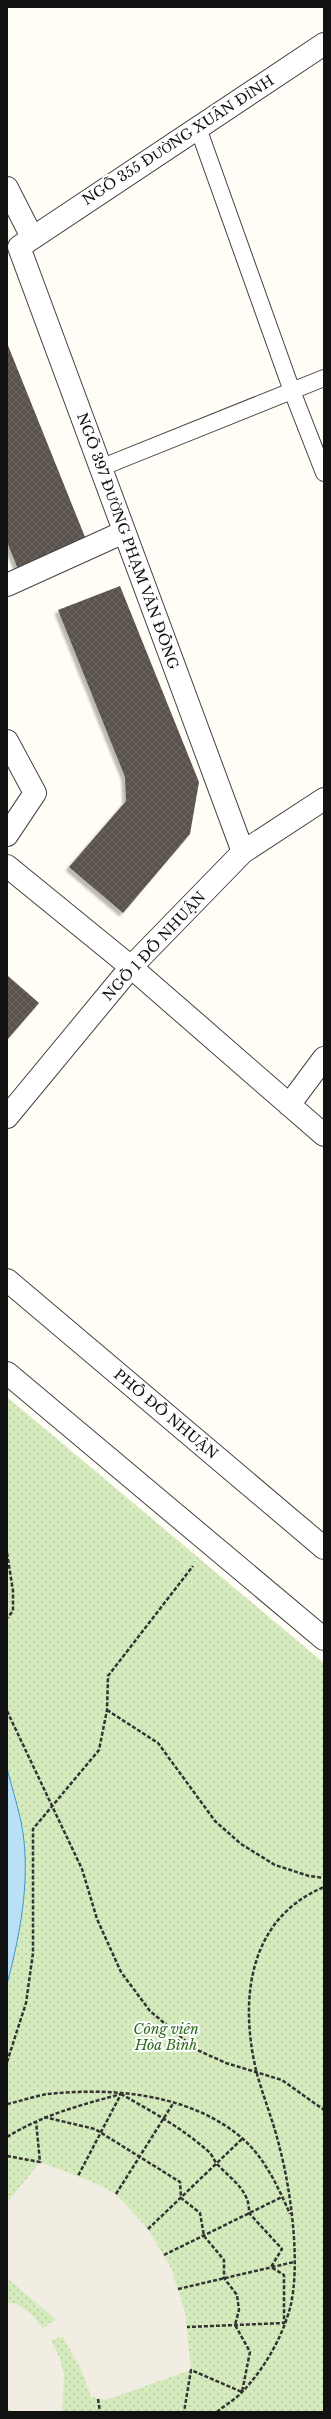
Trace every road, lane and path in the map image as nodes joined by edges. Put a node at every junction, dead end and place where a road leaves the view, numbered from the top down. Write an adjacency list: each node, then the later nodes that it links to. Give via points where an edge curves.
1 (324, 44): 2 (street, NGÕ 355 ĐƯỜNG XUÂN ĐỈNH)
2 (198, 128): 4 (street, NGÕ 355 ĐƯỜNG XUÂN ĐỈNH); 6 (lane)
3 (7, 188): 4 (street, NGÕ 397 ĐƯỜNG PHẠM VĂN ĐỒNG)
4 (19, 246): 7 (street, NGÕ 397 ĐƯỜNG PHẠM VĂN ĐỒNG)
5 (324, 378): 6 (lane)
6 (292, 391): 7 (lane); 8 (lane)
7 (100, 468): 9 (street, NGÕ 397 ĐƯỜNG PHẠM VĂN ĐỒNG)
8 (324, 474)
9 (124, 532): 10 (street); 14 (street, NGÕ 397 ĐƯỜNG PHẠM VĂN ĐỒNG)
10 (7, 585)
11 (7, 741): 13 (street, via 35,793)
12 (324, 799): 14 (street, NGÕ 1 ĐỖ NHUẬN)
13 (7, 834)
14 (243, 852): 16 (street, NGÕ 1 ĐỖ NHUẬN)
15 (7, 866): 16 (street)
16 (131, 967): 18 (street); 19 (street, NGÕ 1 ĐỖ NHUẬN)
17 (324, 1058): 18 (street)
18 (289, 1105): 20 (street)
19 (7, 1117)
20 (324, 1135)
21 (7, 1280): 24 (street, PHỐ ĐỖ NHUẬN)
22 (7, 1373): 23 (street)
23 (211, 1544): 27 (street); 28 (path, via 108,1676)
24 (324, 1548)
25 (7, 1553): 26 (path, via 13,1591 13,1611)
26 (7, 1618)
27 (324, 1639)
28 (107, 1710): 30 (path, via 99,1750); 31 (path, via 158,1743 215,1821 241,1844 275,1865)
29 (7, 1711): 30 (path)
30 (51, 1806): 33 (path, via 33,1830 33,1952 26,2003); 34 (path, via 82,1869 97,1919 120,1972 150,2011 195,2048 226,2063)
31 (324, 1878)
32 (324, 1887): 34 (path, via 292,1908 273,1926 252,1972 250,2025)
33 (7, 2062)
34 (257, 2073): 38 (path, via 282,2080); 53 (path, via 280,2150)
35 (120, 2094): 36 (path); 37 (path, via 48,2094); 39 (path); 40 (path); 42 (path)
36 (174, 2102): 40 (path); 44 (path, via 221,2122)
37 (7, 2104)
38 (324, 2110)
39 (44, 2118): 41 (path); 42 (path, via 95,2129)
40 (164, 2118): 46 (path); 47 (path, via 210,2153)
41 (36, 2121): 43 (path); 45 (path, via 40,2162)
42 (99, 2134): 46 (path); 48 (path)
43 (7, 2137)
44 (243, 2138): 47 (path); 50 (path, via 266,2166)
45 (7, 2156)
46 (140, 2157): 49 (path); 51 (path, via 180,2182)
47 (216, 2164): 51 (path); 52 (path, via 242,2189 250,2201)
48 (78, 2176)
49 (116, 2194)
50 (282, 2197): 52 (path); 53 (path)
51 (181, 2198): 54 (path); 55 (path, via 200,2214)
52 (249, 2213): 55 (path); 58 (path, via 282,2249)
53 (291, 2217): 57 (path)
54 (148, 2230)
55 (204, 2236): 56 (path); 59 (path, via 224,2260)
56 (164, 2255)
57 (294, 2262): 58 (path); 61 (path, via 291,2300)
58 (271, 2267): 59 (path); 61 (path, via 284,2275)
59 (224, 2278): 60 (path); 62 (path, via 236,2295 239,2310)
60 (178, 2289)
61 (284, 2323): 62 (path); 64 (path, via 264,2365)
62 (236, 2325): 63 (path); 64 (path, via 250,2352)
63 (187, 2327)
64 (242, 2392): 67 (path, via 192,2370); 68 (path)
65 (98, 2399): 66 (path)
66 (100, 2412)
67 (184, 2412)
68 (217, 2412)

